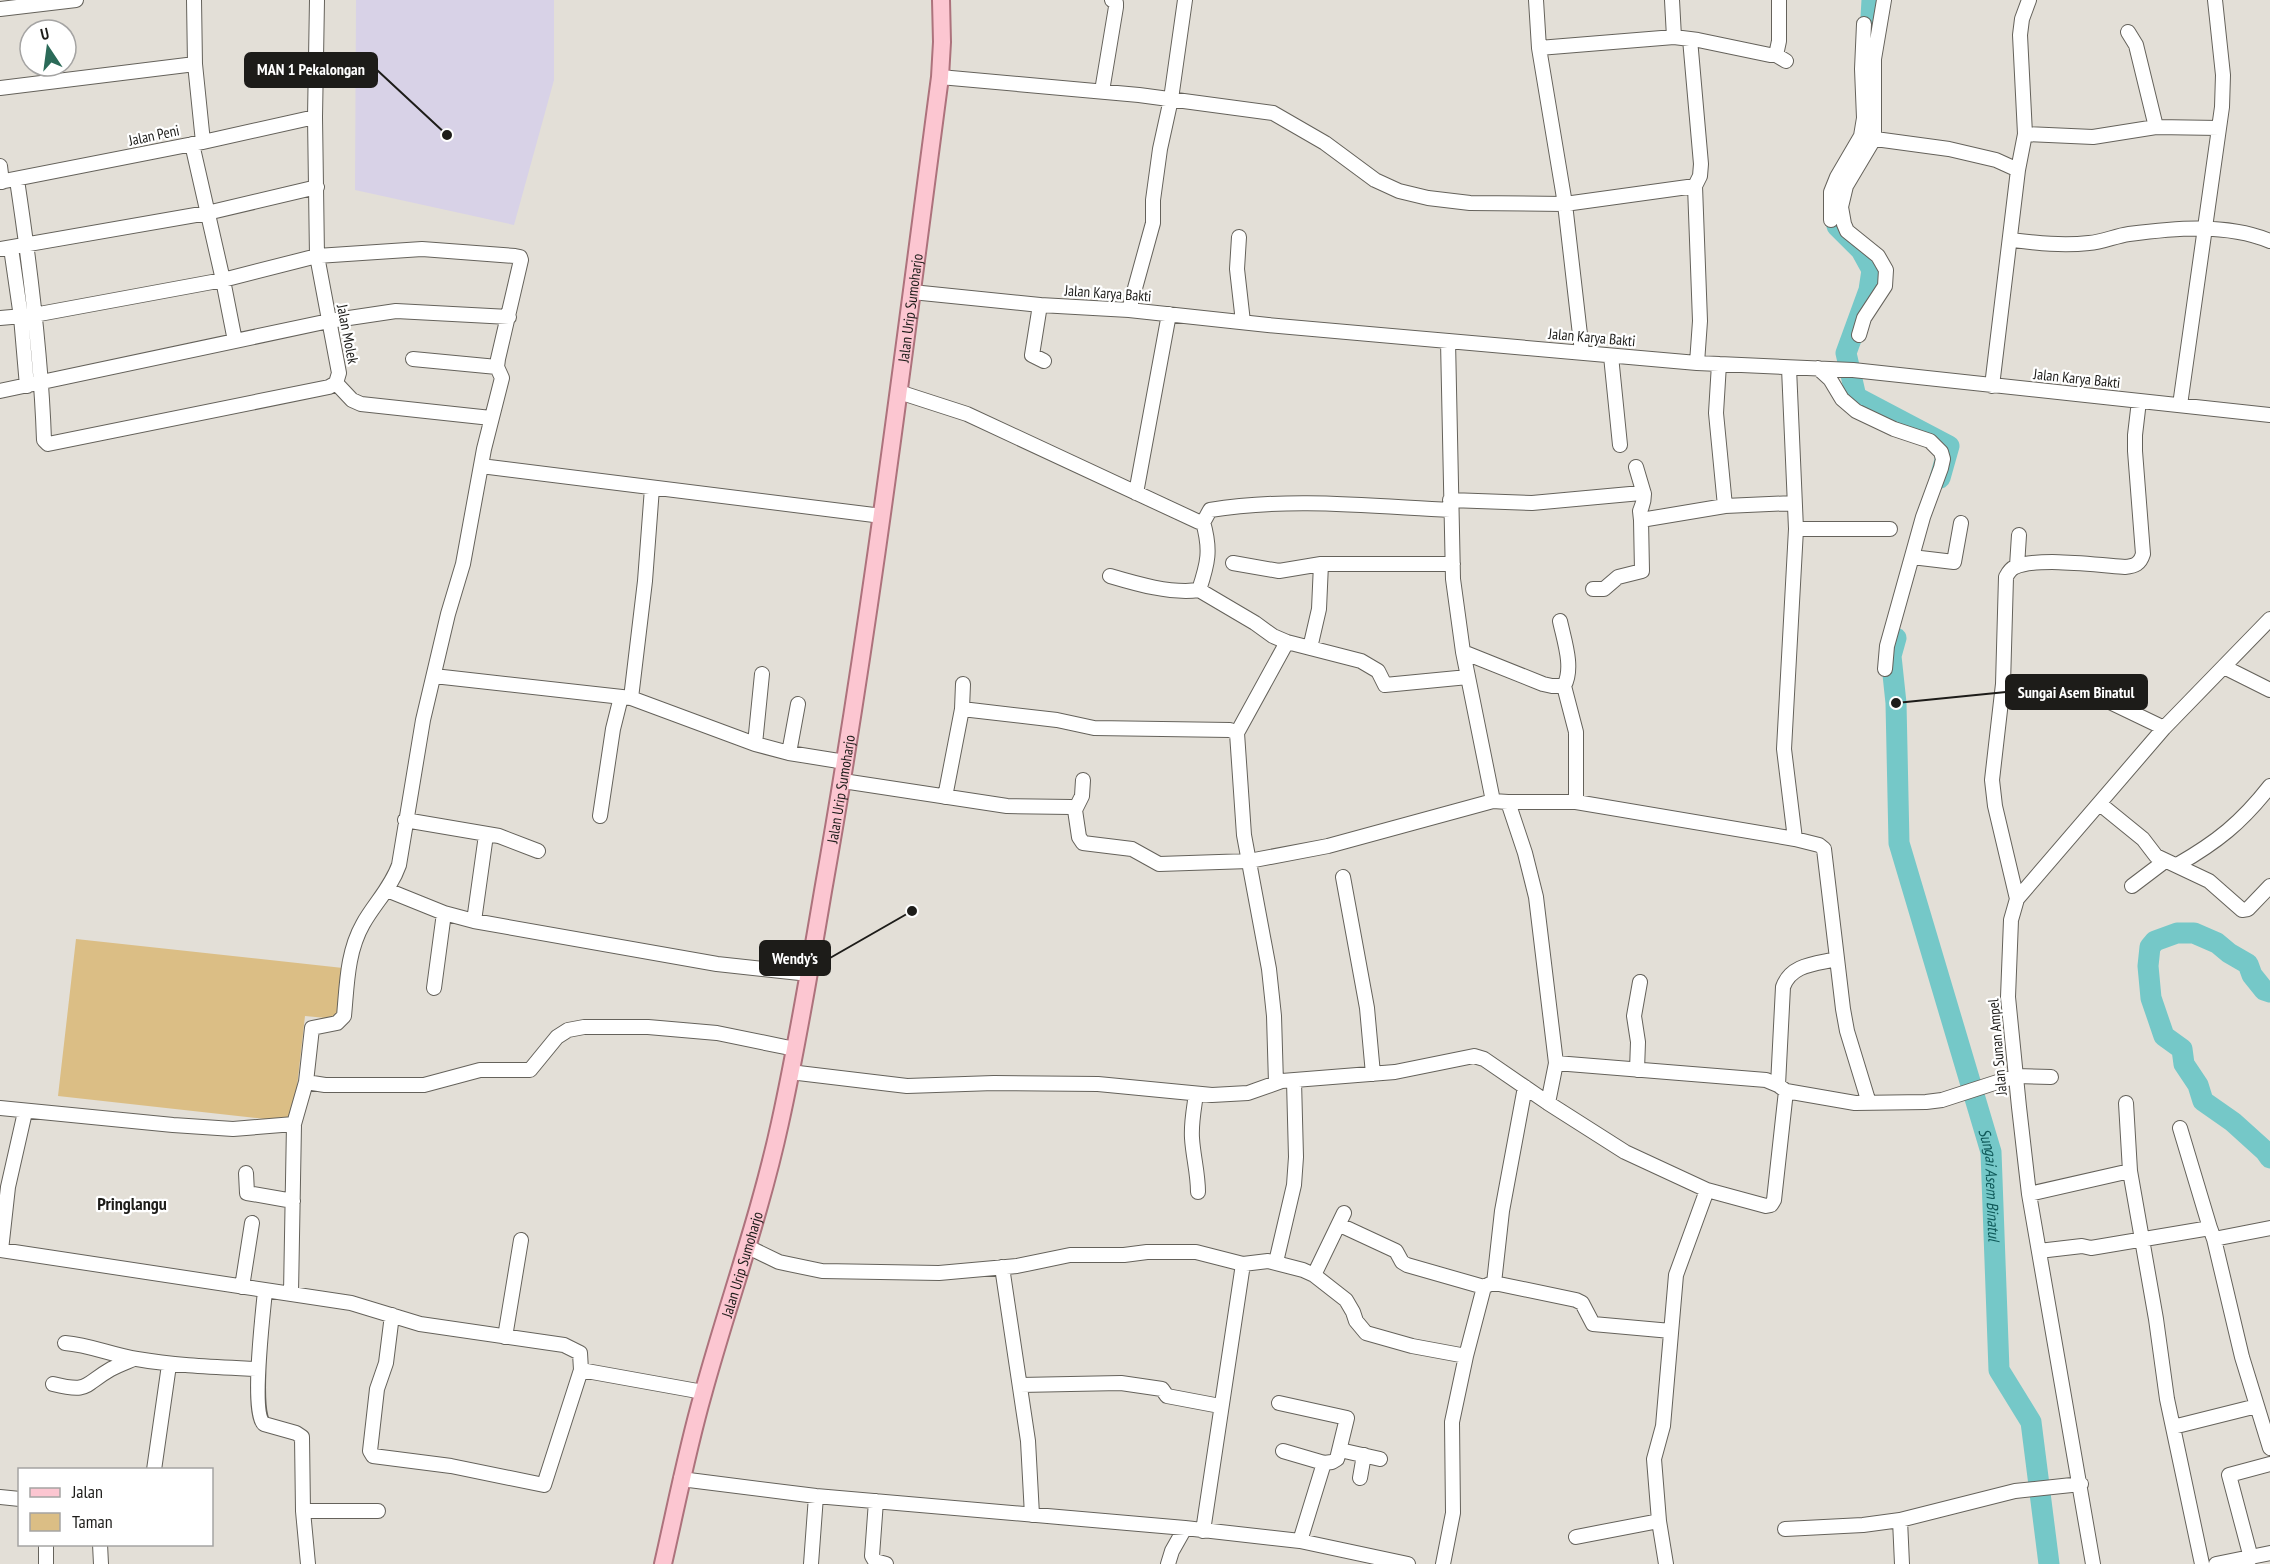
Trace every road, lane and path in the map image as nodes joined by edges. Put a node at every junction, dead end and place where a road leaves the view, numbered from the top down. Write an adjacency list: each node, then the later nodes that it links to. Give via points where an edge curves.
1 (76, 0): 13 (street)
2 (194, 0): 19 (street)
3 (317, 0): 24 (street, Jalan Molek)
4 (941, 0): 20 (main road, Jalan Urip Sumoharjo)
5 (1112, 0): 22 (street, via 1116,7)
6 (1185, 0): 23 (street)
7 (1536, 0): 18 (street)
8 (1672, 0): 16 (street)
9 (1779, 0): 17 (street, via 1781,58)
10 (1884, 0): 28 (street, via 1874,59)
11 (2029, 0): 27 (street, via 2020,35)
12 (2216, 0): 26 (street, via 2223,75)
13 (0, 9)
14 (1864, 24): 28 (street, via 1864,118)
15 (2128, 32): 25 (street, via 2136,45)
16 (1674, 38): 17 (street); 18 (street)
17 (1690, 39): 34 (street, via 1701,150 1700,176)
18 (1539, 48): 37 (street)
19 (195, 64): 21 (street); 29 (street)
20 (940, 77): 22 (street); 48 (main road, Jalan Urip Sumoharjo)
21 (0, 88)
22 (1102, 92): 23 (street)
23 (1171, 99): 37 (street, via 1273,113 1375,180 1399,191 1470,203); 50 (street, via 1160,149 1153,224)
24 (315, 117): 29 (street, Jalan Peni); 35 (street, Jalan Molek)
25 (2156, 127): 26 (street); 27 (street, via 2093,137)
26 (2219, 128): 40 (street)
27 (2025, 134): 31 (street)
28 (1868, 138): 31 (street, via 1949,149); 36 (street)
29 (197, 143): 32 (street, Jalan Peni); 38 (street)
30 (0, 166): 33 (street)
31 (2018, 170): 42 (street)
32 (17, 180): 33 (street, Jalan Peni); 44 (street)
33 (1, 182)
34 (1695, 186): 37 (street); 64 (street, via 1700,321)
35 (318, 187): 38 (street); 46 (street, Jalan Molek)
36 (1837, 193): 39 (street); 57 (street, via 1847,231 1878,256 1886,270 1885,286 1864,318)
37 (1565, 204): 60 (street)
38 (207, 213): 44 (street); 47 (street)
39 (1831, 220)
40 (2205, 228): 42 (street, via 2129,234 2088,243 2054,245); 43 (street); 76 (street)
41 (1239, 237): 56 (street, via 1237,269)
42 (2011, 240): 71 (street)
43 (2270, 241)
44 (27, 246): 45 (street); 52 (street)
45 (5, 249): 52 (street)
46 (317, 256): 47 (street); 53 (street, via 422,249 519,257 521,265); 55 (street, Jalan Molek)
47 (223, 280): 52 (street); 58 (street)
48 (912, 292): 49 (street, Jalan Karya Bakti); 74 (main road, Jalan Urip Sumoharjo)
49 (1040, 305): 50 (street, Jalan Karya Bakti); 63 (street, via 1032,355)
50 (1129, 310): 51 (street, Jalan Karya Bakti)
51 (1169, 314): 56 (street, Jalan Karya Bakti); 83 (street)
52 (28, 316): 54 (street); 69 (street); 70 (street)
53 (509, 317): 55 (street, via 396,311); 66 (street)
54 (0, 318)
55 (328, 321): 58 (street); 72 (street, Jalan Molek)
56 (1243, 322): 59 (street, Jalan Karya Bakti)
57 (1859, 335)
58 (235, 341): 69 (street)
59 (1448, 341): 60 (street, Jalan Karya Bakti); 86 (street)
60 (1582, 352): 61 (street, Jalan Karya Bakti)
61 (1611, 356): 64 (street, Jalan Karya Bakti); 79 (street)
62 (413, 359): 66 (street)
63 (1044, 361)
64 (1697, 363): 65 (street, Jalan Karya Bakti)
65 (1719, 364): 67 (street, Jalan Karya Bakti); 87 (street, via 1717,429)
66 (497, 367): 78 (street, via 502,378)
67 (1790, 368): 68 (street, Jalan Karya Bakti); 85 (street)
68 (1818, 368): 71 (street, Jalan Karya Bakti); 95 (street, via 1856,411 1930,441 1941,452 1941,468)
69 (42, 382): 70 (street); 72 (street, Jalan Molek, via 44,440 48,444)
70 (27, 386): 73 (street)
71 (1992, 386): 75 (street, Jalan Karya Bakti)
72 (339, 387): 78 (street, via 360,404)
73 (0, 392)
74 (899, 392): 83 (street, via 967,414); 88 (main road, Jalan Urip Sumoharjo)
75 (2139, 401): 76 (street, Jalan Karya Bakti); 99 (street, via 2135,435 2143,554 2140,561 2126,567 2051,563)
76 (2180, 405): 77 (street, Jalan Karya Bakti)
77 (2270, 415)
78 (491, 418): 80 (street)
79 (1620, 445)
80 (481, 466): 82 (street); 111 (street, via 463,564)
81 (1636, 467): 84 (street)
82 (652, 488): 88 (street); 117 (street, via 645,581)
83 (1136, 493): 90 (street)
84 (1644, 494): 86 (street); 89 (street)
85 (1794, 503): 87 (street); 92 (street)
86 (1450, 505): 90 (street, via 1278,504 1210,510); 98 (street)
87 (1725, 506): 89 (street)
88 (882, 516): 124 (main road, Jalan Urip Sumoharjo)
89 (1641, 520): 101 (street, via 1642,571 1618,577 1604,590)
90 (1203, 522): 102 (street, via 1209,552)
91 (1961, 523): 95 (street, via 1954,562)
92 (1796, 529): 93 (street); 137 (street, via 1784,749)
93 (1890, 530)
94 (2019, 535): 99 (street)
95 (1913, 558): 109 (street, via 1887,646)
96 (1233, 563): 97 (street, via 1279,572)
97 (1321, 564): 98 (street); 106 (street, via 1319,609)
98 (1452, 564): 107 (street)
99 (2017, 566): 114 (street, via 2010,570 2004,585)
100 (1110, 576): 102 (street, via 1138,584)
101 (1593, 589)
102 (1199, 591): 105 (street)
103 (2270, 619): 108 (street, Jalan Sunan Ampel)
104 (1560, 621): 115 (street, via 1567,654 1568,678)
105 (1287, 642): 106 (street); 121 (street)
106 (1310, 648): 112 (street, via 1361,661 1378,670 1385,685)
107 (1463, 652): 112 (street); 115 (street, via 1544,684)
108 (2223, 667): 116 (street); 120 (street, Jalan Sunan Ampel)
109 (1885, 669)
110 (762, 674): 122 (street)
111 (434, 676): 117 (street); 135 (street)
112 (1468, 677): 129 (street)
113 (963, 684): 119 (street)
114 (2003, 684): 120 (street, via 2088,691); 145 (street, via 1992,780)
115 (1564, 686): 131 (street, via 1576,732)
116 (2270, 690)
117 (626, 697): 122 (street); 134 (street, via 613,729)
118 (798, 704): 123 (street)
119 (962, 710): 121 (street, via 1094,728 1230,730); 128 (street)
120 (2164, 728): 132 (street, Jalan Sunan Ampel)
121 (1237, 734): 139 (street)
122 (755, 744): 123 (street)
123 (789, 753): 124 (street)
124 (845, 762): 126 (main road, Jalan Urip Sumoharjo)
125 (1083, 780): 133 (street, via 1082,796)
126 (843, 781): 128 (street); 149 (main road, Jalan Urip Sumoharjo)
127 (2270, 786): 140 (street, via 2227,833)
128 (945, 797): 133 (street)
129 (1493, 801): 130 (street); 139 (street, via 1328,846)
130 (1508, 802): 131 (street); 153 (street, via 1536,897)
131 (1576, 802): 137 (street)
132 (2100, 804): 140 (street, via 2143,839 2156,856); 145 (street, Jalan Sunan Ampel)
133 (1075, 810): 139 (street, via 1083,843 1132,849 1159,864)
134 (600, 816)
135 (405, 820): 136 (street); 144 (street, via 399,865)
136 (486, 835): 138 (street); 147 (street)
137 (1795, 839): 148 (street, via 1824,849)
138 (538, 851)
139 (1249, 861): 161 (street, via 1269,969)
140 (2171, 863): 142 (street); 143 (street, via 2210,881 2242,910 2248,909)
141 (1343, 877): 156 (street, via 1365,999)
142 (2132, 886)
143 (2270, 886)
144 (387, 890): 146 (street); 160 (street, via 362,926 351,953 344,1016 338,1023 312,1028)
145 (2017, 899): 157 (street, Jalan Sunan Ampel, via 2011,920 2008,998)
146 (444, 913): 147 (street); 151 (street)
147 (474, 921): 149 (street, via 706,963)
148 (1838, 959): 163 (street, via 1795,969 1785,980); 166 (street, via 1847,1031)
149 (809, 974): 152 (main road, Jalan Urip Sumoharjo)
150 (1640, 982): 154 (street, via 1634,1016)
151 (434, 987)
152 (795, 1049): 155 (main road, Jalan Urip Sumoharjo); 160 (street, via 717,1033 584,1027 557,1037 530,1070 480,1070 424,1085)
153 (1556, 1063): 154 (street); 165 (street)
154 (1637, 1070): 163 (street, via 1766,1080)
155 (790, 1072): 164 (street, via 908,1086 1098,1084); 184 (main road, Jalan Urip Sumoharjo)
156 (1373, 1074): 159 (street); 162 (street, via 1474,1056)
157 (2016, 1076): 158 (street); 166 (street, via 1942,1100); 177 (street, Jalan Sunan Ampel)
158 (2051, 1077)
159 (1294, 1081): 161 (street); 188 (street, via 1294,1185)
160 (306, 1082): 170 (street)
161 (1276, 1083): 164 (street, via 1248,1093)
162 (1525, 1088): 165 (street); 192 (street)
163 (1782, 1088): 166 (street, via 1848,1103); 175 (street, via 1771,1205)
164 (1196, 1094): 176 (street, via 1191,1124)
165 (1548, 1103): 175 (street, via 1624,1152)
166 (1869, 1103)
167 (2126, 1103): 172 (street)
168 (0, 1108): 169 (street)
169 (25, 1112): 170 (street, via 233,1129); 174 (street)
170 (294, 1124): 178 (street)
171 (2180, 1128): 181 (street)
172 (2130, 1171): 177 (street); 183 (street)
173 (246, 1173): 178 (street, via 247,1193)
174 (4, 1186): 185 (street)
175 (1707, 1190): 197 (street, via 1676,1275)
176 (1198, 1192)
177 (2029, 1194): 186 (street, Jalan Sunan Ampel)
178 (293, 1201): 195 (street)
179 (252, 1223): 193 (street)
180 (2270, 1228): 181 (street)
181 (2212, 1234): 183 (street); 210 (street, via 2242,1357)
182 (521, 1240): 198 (street)
183 (2144, 1240): 186 (street); 211 (street)
184 (748, 1247): 190 (street, via 779,1262 822,1271 939,1273); 207 (main road, Jalan Urip Sumoharjo)
185 (0, 1250): 187 (street); 193 (street)
186 (2039, 1251): 222 (street, Jalan Sunan Ampel)
187 (0, 1259)
188 (1276, 1262): 189 (street); 191 (street)
189 (1243, 1264): 190 (street, via 1196,1252 1148,1252 1070,1255); 209 (street)
190 (1002, 1267): 206 (street)
191 (1314, 1275): 192 (street, via 1342,1219 1396,1251 1407,1265); 200 (street, via 1346,1300 1366,1333)
192 (1489, 1285): 197 (street, via 1576,1300 1582,1303 1593,1324); 200 (street)
193 (243, 1287): 194 (street)
194 (265, 1291): 195 (street); 203 (street)
195 (291, 1293): 196 (street)
196 (392, 1315): 198 (street, via 420,1324); 204 (street, via 386,1362 377,1389 370,1451 373,1456 451,1466 544,1485)
197 (1671, 1330): 231 (street, via 1663,1426 1654,1459)
198 (505, 1337): 204 (street, via 573,1348 580,1353)
199 (64, 1343): 201 (street)
200 (1466, 1356): 249 (street, via 1452,1422 1453,1513)
201 (134, 1359): 202 (street); 205 (street, via 112,1368 87,1386)
202 (169, 1365): 203 (street); 219 (street)
203 (258, 1369): 227 (street, via 261,1421 302,1437)
204 (581, 1370): 207 (street)
205 (53, 1383)
206 (1020, 1385): 209 (street, via 1121,1383 1162,1389 1167,1396); 229 (street)
207 (703, 1392): 221 (main road, Jalan Urip Sumoharjo)
208 (1279, 1403): 213 (street, via 1347,1418)
209 (1221, 1406): 234 (street)
210 (2263, 1412): 211 (street); 212 (street)
211 (2173, 1427): 253 (street)
212 (2270, 1448)
213 (1340, 1450): 215 (street); 217 (street, via 1337,1459)
214 (1282, 1451): 217 (street)
215 (1364, 1455): 216 (street); 220 (street)
216 (1380, 1459)
217 (1324, 1463): 236 (street)
218 (2270, 1464): 240 (street, via 2229,1475)
219 (154, 1468)
220 (1360, 1478)
221 (681, 1479): 223 (street); 244 (main road, Jalan Urip Sumoharjo)
222 (2081, 1484): 230 (street, via 2030,1489); 252 (street, Jalan Sunan Ampel)
223 (816, 1496): 226 (street); 245 (street)
224 (0, 1497): 225 (street)
225 (18, 1499)
226 (876, 1501): 229 (street); 246 (street, via 872,1556)
227 (303, 1511): 228 (street); 243 (street)
228 (378, 1511)
229 (1032, 1515): 232 (street)
230 (1900, 1520): 233 (street); 251 (street)
231 (1659, 1521): 235 (street); 250 (street)
232 (1185, 1528): 234 (street); 247 (street)
233 (1785, 1529)
234 (1203, 1531): 236 (street)
235 (1576, 1537)
236 (1300, 1541): 248 (street)
237 (46, 1546): 241 (street)
238 (100, 1546): 242 (street)
239 (2270, 1553): 240 (street)
240 (2247, 1560): 254 (street)
241 (46, 1564)
242 (101, 1564)
243 (308, 1564)
244 (663, 1564)
245 (811, 1564)
246 (886, 1564)
247 (1168, 1564)
248 (1408, 1564)
249 (1443, 1564)
250 (1666, 1564)
251 (1902, 1564)
252 (2093, 1564)
253 (2202, 1564)
254 (2216, 1564)

